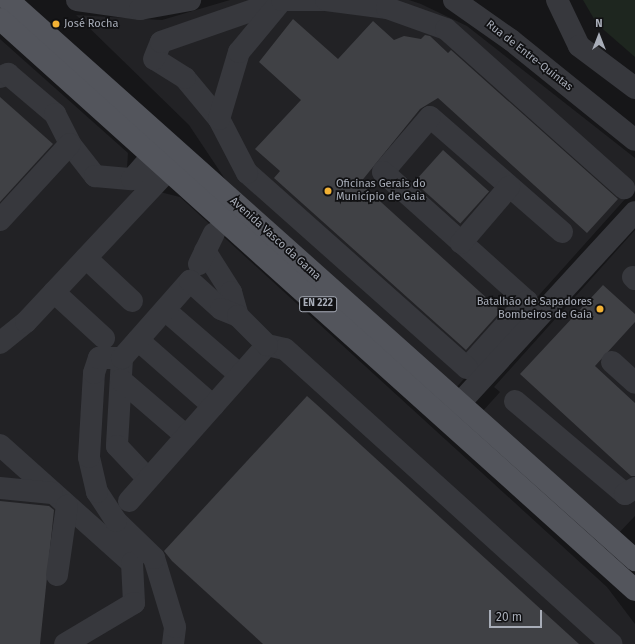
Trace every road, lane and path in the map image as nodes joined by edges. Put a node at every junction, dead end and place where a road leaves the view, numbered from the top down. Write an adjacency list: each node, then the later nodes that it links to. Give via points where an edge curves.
1 (8, 0): 38 (main road, Avenida Vasco da Gama / EN 222)
2 (77, 0): 3 (street, via 140,9)
3 (190, 0)
4 (282, 0): 11 (street, via 239,52); 11 (street, via 161,42 154,59 185,78); 17 (street, via 326,0 387,8 446,28)
5 (454, 0): 10 (street, Rua de Entre-Quintas)
6 (558, 0): 9 (street, via 579,46)
7 (0, 19): 15 (main road, Avenida Vasco da Gama / EN 222)
8 (3, 72): 14 (street, via 55,114)
9 (635, 88)
10 (603, 114): 12 (street, Rua de Entre-Quintas); 13 (street, Rua de Entre-Quintas)
11 (219, 119): 21 (street, via 247,173 467,368 527,301)
12 (635, 126)
13 (635, 140)
14 (70, 144): 15 (street, via 95,176 132,179); 19 (street)
15 (161, 162): 22 (street); 43 (main road, Avenida Vasco da Gama / EN 222)
16 (509, 187): 20 (street); 21 (street); 21 (street, via 430,117 383,172)
17 (624, 188)
18 (635, 212): 38 (street)
19 (0, 220)
20 (562, 232)
21 (461, 243)
22 (86, 258): 24 (street); 25 (street)
23 (190, 281): 26 (street); 27 (street, via 221,309); 27 (street, via 210,242)
24 (54, 292): 28 (street); 30 (street, via 26,322)
25 (132, 302)
26 (165, 310): 29 (street); 34 (street)
27 (238, 316): 31 (street)
28 (104, 338)
29 (138, 340): 32 (street); 39 (street)
30 (0, 343)
31 (267, 345): 34 (street); 53 (street, via 285,349)
32 (122, 358): 35 (street); 52 (street, via 99,358 97,363 89,457 97,492 116,521 154,558 175,627)
33 (612, 362): 36 (street)
34 (240, 375): 39 (street)
35 (121, 380): 40 (street); 42 (street, via 117,446)
36 (635, 383)
37 (515, 401): 45 (street, via 625,494)
38 (459, 404): 43 (main road, Avenida Vasco da Gama / EN 222)
39 (213, 406): 40 (street)
40 (186, 436): 42 (street)
41 (0, 444): 46 (street)
42 (148, 479): 47 (street)
43 (535, 486): 48 (main road, Avenida Vasco da Gama / EN 222); 50 (main road, Avenida Vasco da Gama / EN 222)
44 (0, 488): 46 (street)
45 (635, 488)
46 (59, 499): 49 (street); 51 (street, via 132,563 134,603)
47 (129, 501)
48 (635, 560)
49 (57, 575)
50 (635, 590)
51 (65, 644)
52 (173, 644)
53 (611, 644)

